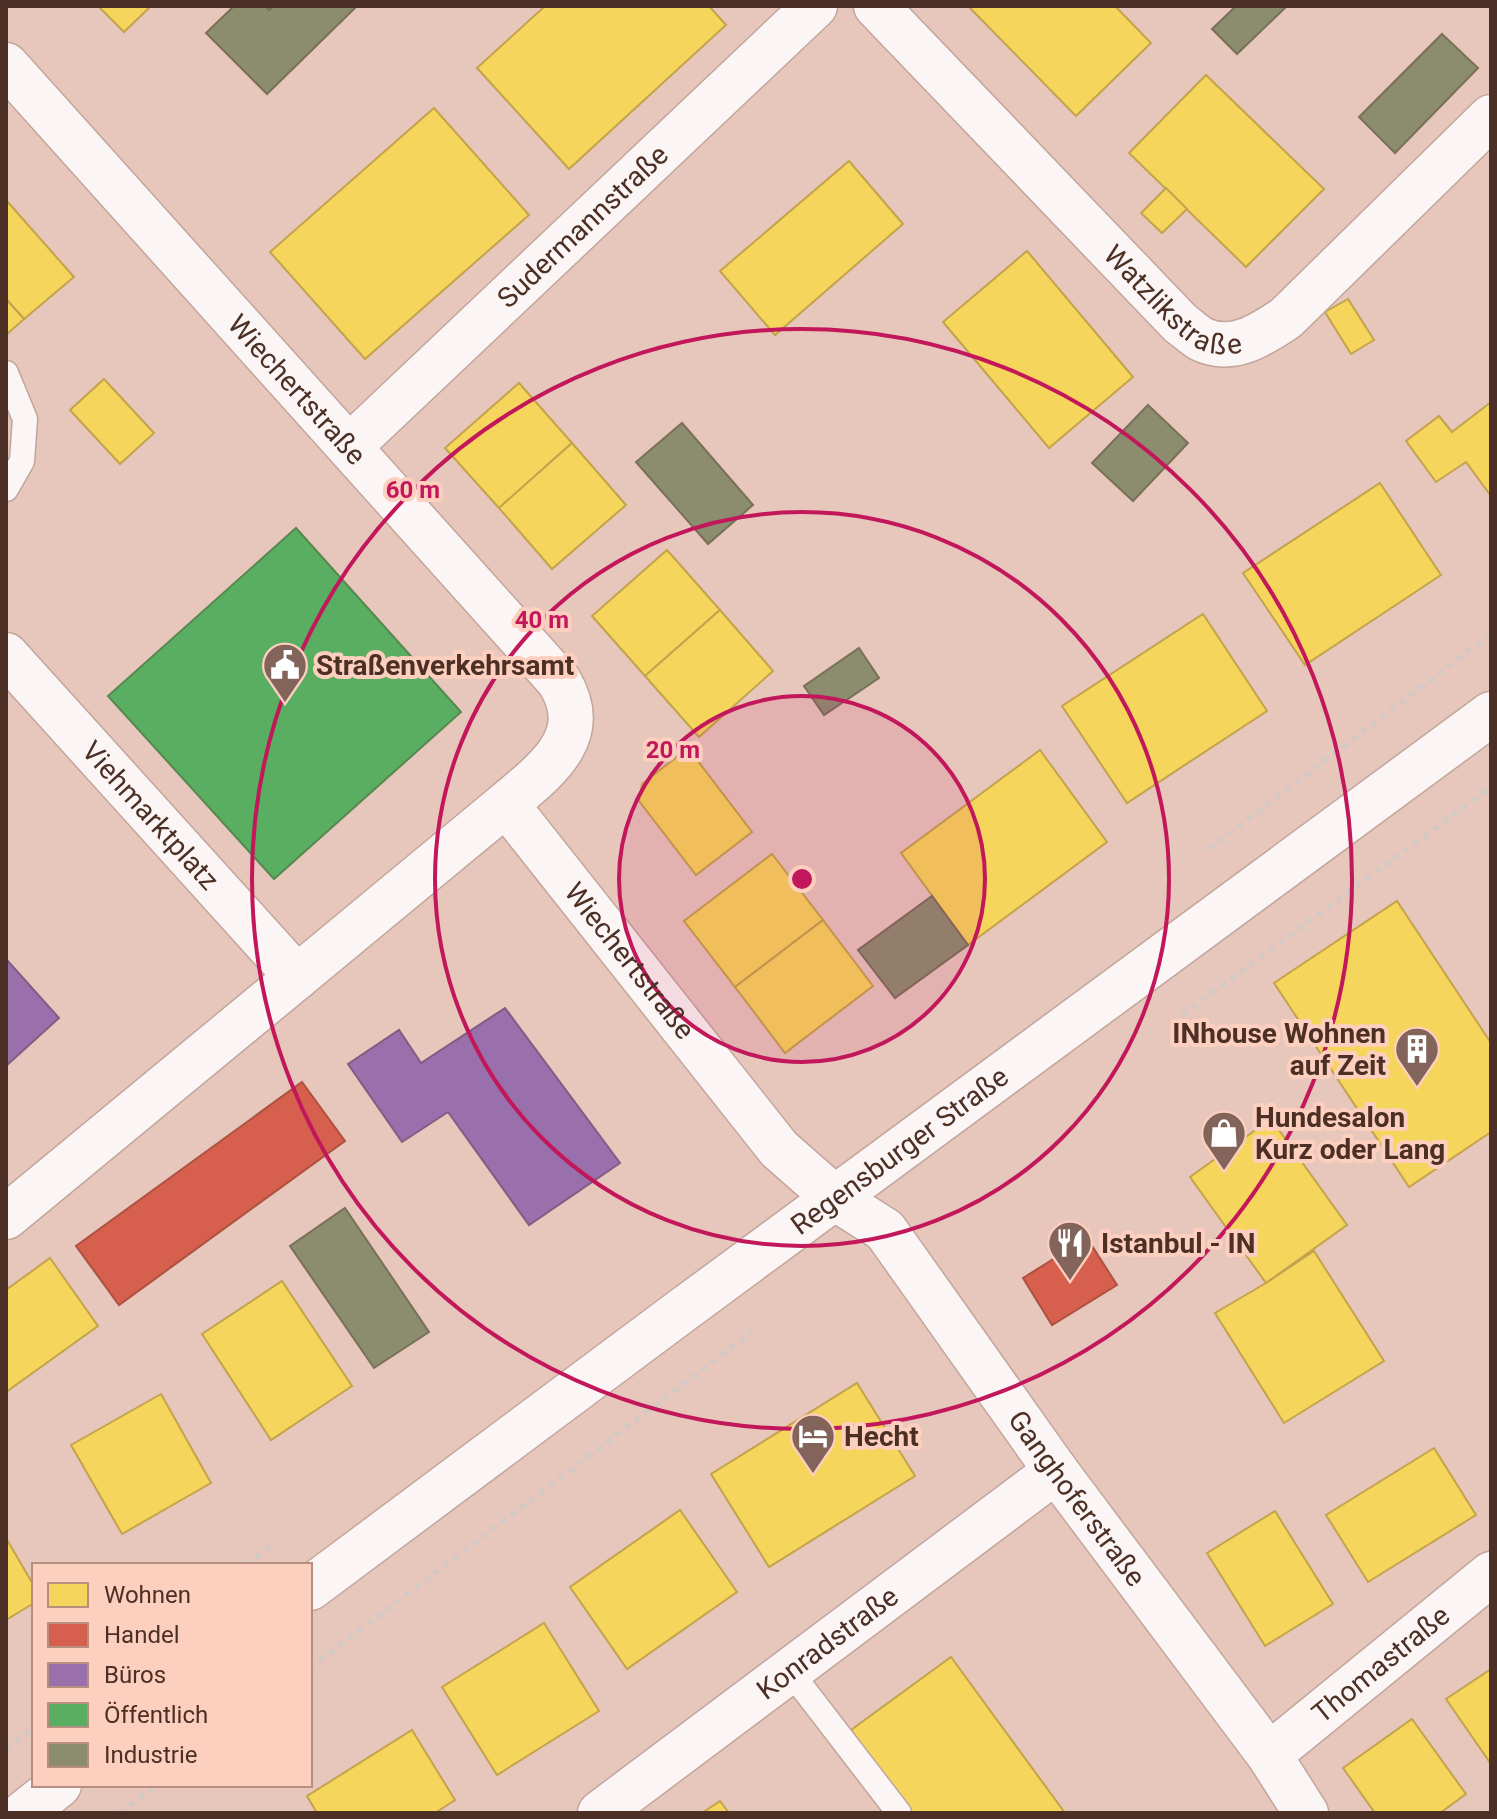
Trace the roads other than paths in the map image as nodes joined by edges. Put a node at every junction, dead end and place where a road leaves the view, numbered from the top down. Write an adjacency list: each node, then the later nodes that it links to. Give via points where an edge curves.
1 (815, 6): 6 (street, Sudermannstraße)
2 (876, 6): 4 (street, Watzlikstraße, via 1180,323 1201,339 1225,345 1257,337 1286,318)
3 (6, 65): 6 (street, Wiechertstraße)
4 (1491, 117)
5 (6, 373): 7 (lane, via 25,419 22,461)
6 (350, 446): 10 (street, Wiechertstraße, via 570,699 567,738 558,756)
7 (6, 489)
8 (6, 655): 11 (street, Viehmarktplatz)
9 (1491, 714): 12 (street, Regensburger Straße)
10 (506, 804): 11 (street); 12 (street, Wiechertstraße, via 779,1149)
11 (297, 977): 13 (street)
12 (836, 1199): 14 (street, Ganghoferstraße, via 885,1230); 16 (street, Regensburger Straße)
13 (6, 1217)
14 (1056, 1471): 17 (street, Konradstraße); 18 (street, Ganghoferstraße)
15 (1491, 1574): 18 (street, Thomastraße)
16 (312, 1587)
17 (789, 1670): 21 (street, Konradstraße); 22 (lane)
18 (1269, 1755): 23 (street, Ganghoferstraße)
19 (56, 1787): 20 (street)
20 (24, 1813)
21 (600, 1813)
22 (899, 1813)
23 (1306, 1813)

